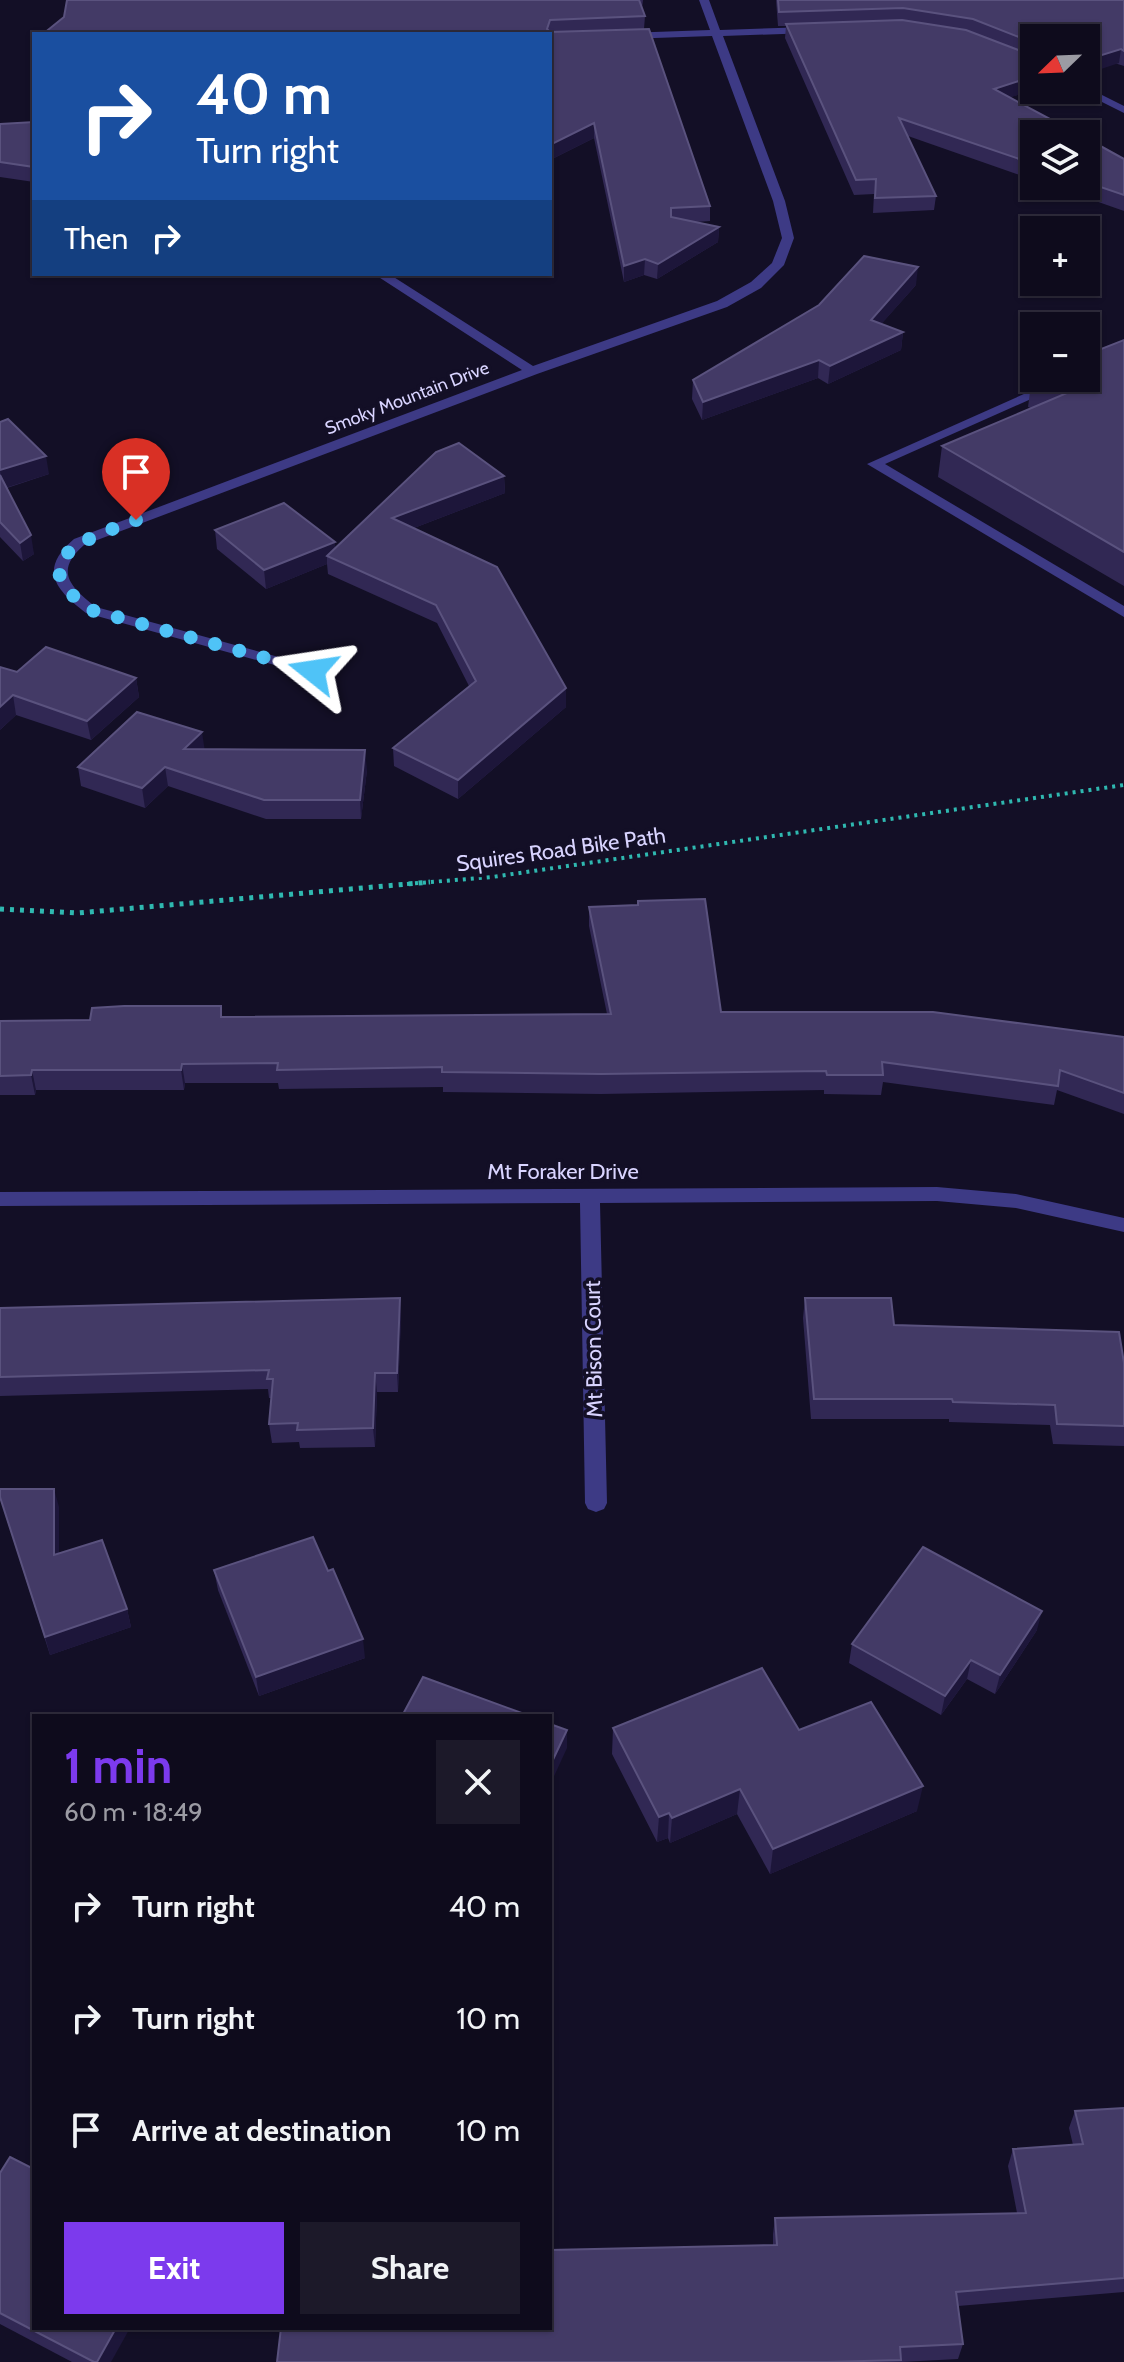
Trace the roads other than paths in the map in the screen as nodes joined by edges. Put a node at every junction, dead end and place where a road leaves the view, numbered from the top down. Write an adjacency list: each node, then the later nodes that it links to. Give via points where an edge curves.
1 (704, 0): 3 (street, Smoky Mountain Drive)
2 (826, 30): 3 (street)
3 (716, 33): 4 (street); 8 (street, Smoky Mountain Drive, via 779,201 788,238 778,265 722,304)
4 (610, 37)
5 (1100, 98): 6 (street)
6 (1124, 110)
7 (383, 276): 8 (street)
8 (532, 371): 11 (street, Smoky Mountain Drive, via 79,542 61,563 67,593 91,610)
9 (1039, 392): 10 (street, via 874,464)
10 (1124, 612)
11 (313, 671)
12 (590, 1195): 13 (street, Mt Foraker Drive); 14 (street, Mt Foraker Drive, via 937,1194 1016,1201); 15 (street, Mt Bison Court)
13 (0, 1199)
14 (1124, 1225)
15 (596, 1503)

